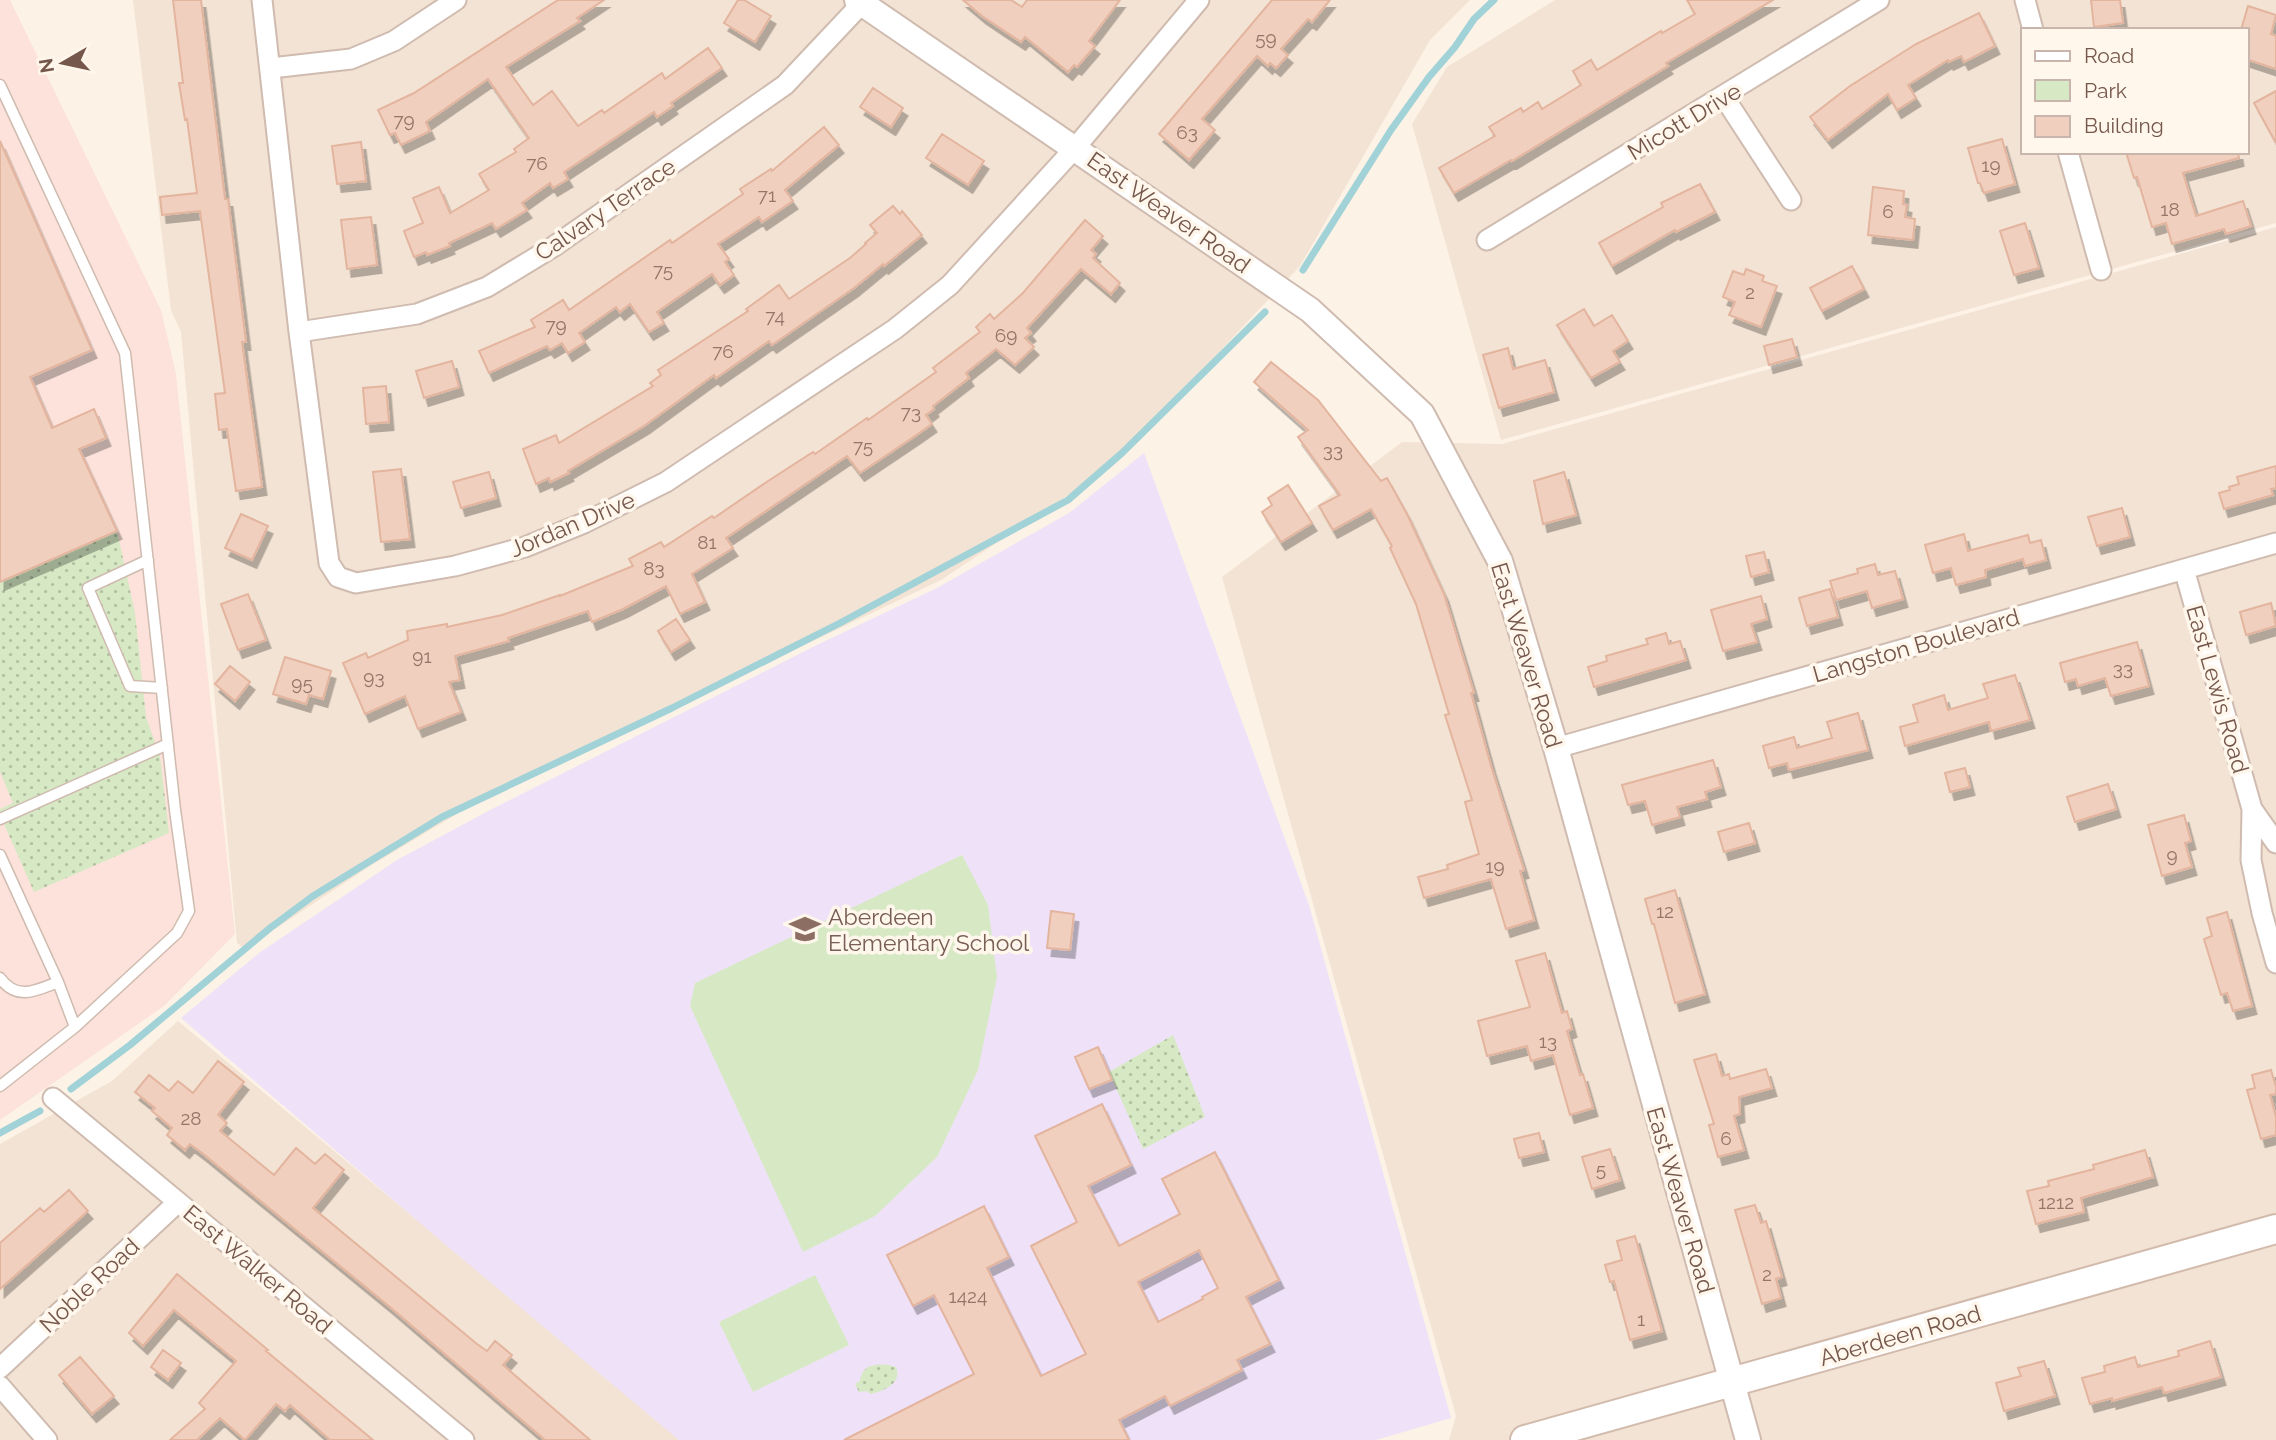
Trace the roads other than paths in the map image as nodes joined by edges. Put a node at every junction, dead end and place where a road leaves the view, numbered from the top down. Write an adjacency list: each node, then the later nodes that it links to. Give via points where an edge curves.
1 (262, 0): 8 (street, Jordan Drive)
2 (456, 0): 8 (street, via 394,41 351,59)
3 (1199, 0): 11 (street, Jordan Drive)
4 (1879, 0): 10 (street, Micott Drive)
5 (2025, 0): 7 (street)
6 (862, 1): 11 (street, East Weaver Road); 16 (street, Calvary Terrace, via 785,85 553,247 487,286 417,314)
7 (2032, 28)
8 (271, 68): 16 (street, Jordan Drive)
9 (0, 85): 18 (lane, via 125,353)
10 (1724, 97): 13 (street); 14 (street, Micott Drive)
11 (1075, 148): 16 (street, Jordan Drive, via 950,285 895,329 666,482 537,543 455,566 356,583 338,577 329,563); 22 (street, East Weaver Road, via 1310,310 1422,414 1500,561)
12 (2069, 154): 15 (street)
13 (1791, 200)
14 (1487, 240)
15 (2101, 270)
16 (299, 331)
17 (2276, 543): 19 (street, Langston Boulevard)
18 (148, 560): 20 (lane); 20 (lane, via 88,588 130,686)
19 (2184, 569): 22 (street, Langston Boulevard); 23 (street, East Lewis Road)
20 (162, 688): 21 (lane)
21 (168, 744): 24 (lane); 30 (lane, via 189,911 177,933)
22 (1556, 748): 36 (street, East Weaver Road)
23 (2252, 809): 25 (street, East Lewis Road); 27 (street, East Lewis Road, via 2252,860)
24 (0, 819)
25 (2276, 843)
26 (0, 855): 29 (lane)
27 (2276, 963)
28 (0, 978): 29 (lane, via 8,989 22,993)
29 (58, 982): 30 (lane)
30 (75, 1027): 31 (lane)
31 (0, 1086)
32 (53, 1098): 33 (street, East Walker Road)
33 (178, 1202): 35 (street, Noble Road); 39 (street, East Walker Road)
34 (2276, 1229): 36 (main road, Aberdeen Road)
35 (0, 1368)
36 (1732, 1382): 40 (main road, Aberdeen Road); 41 (street, East Weaver Road)
37 (0, 1386): 38 (street)
38 (47, 1440)
39 (464, 1440)
40 (1525, 1440)
41 (1748, 1440)

